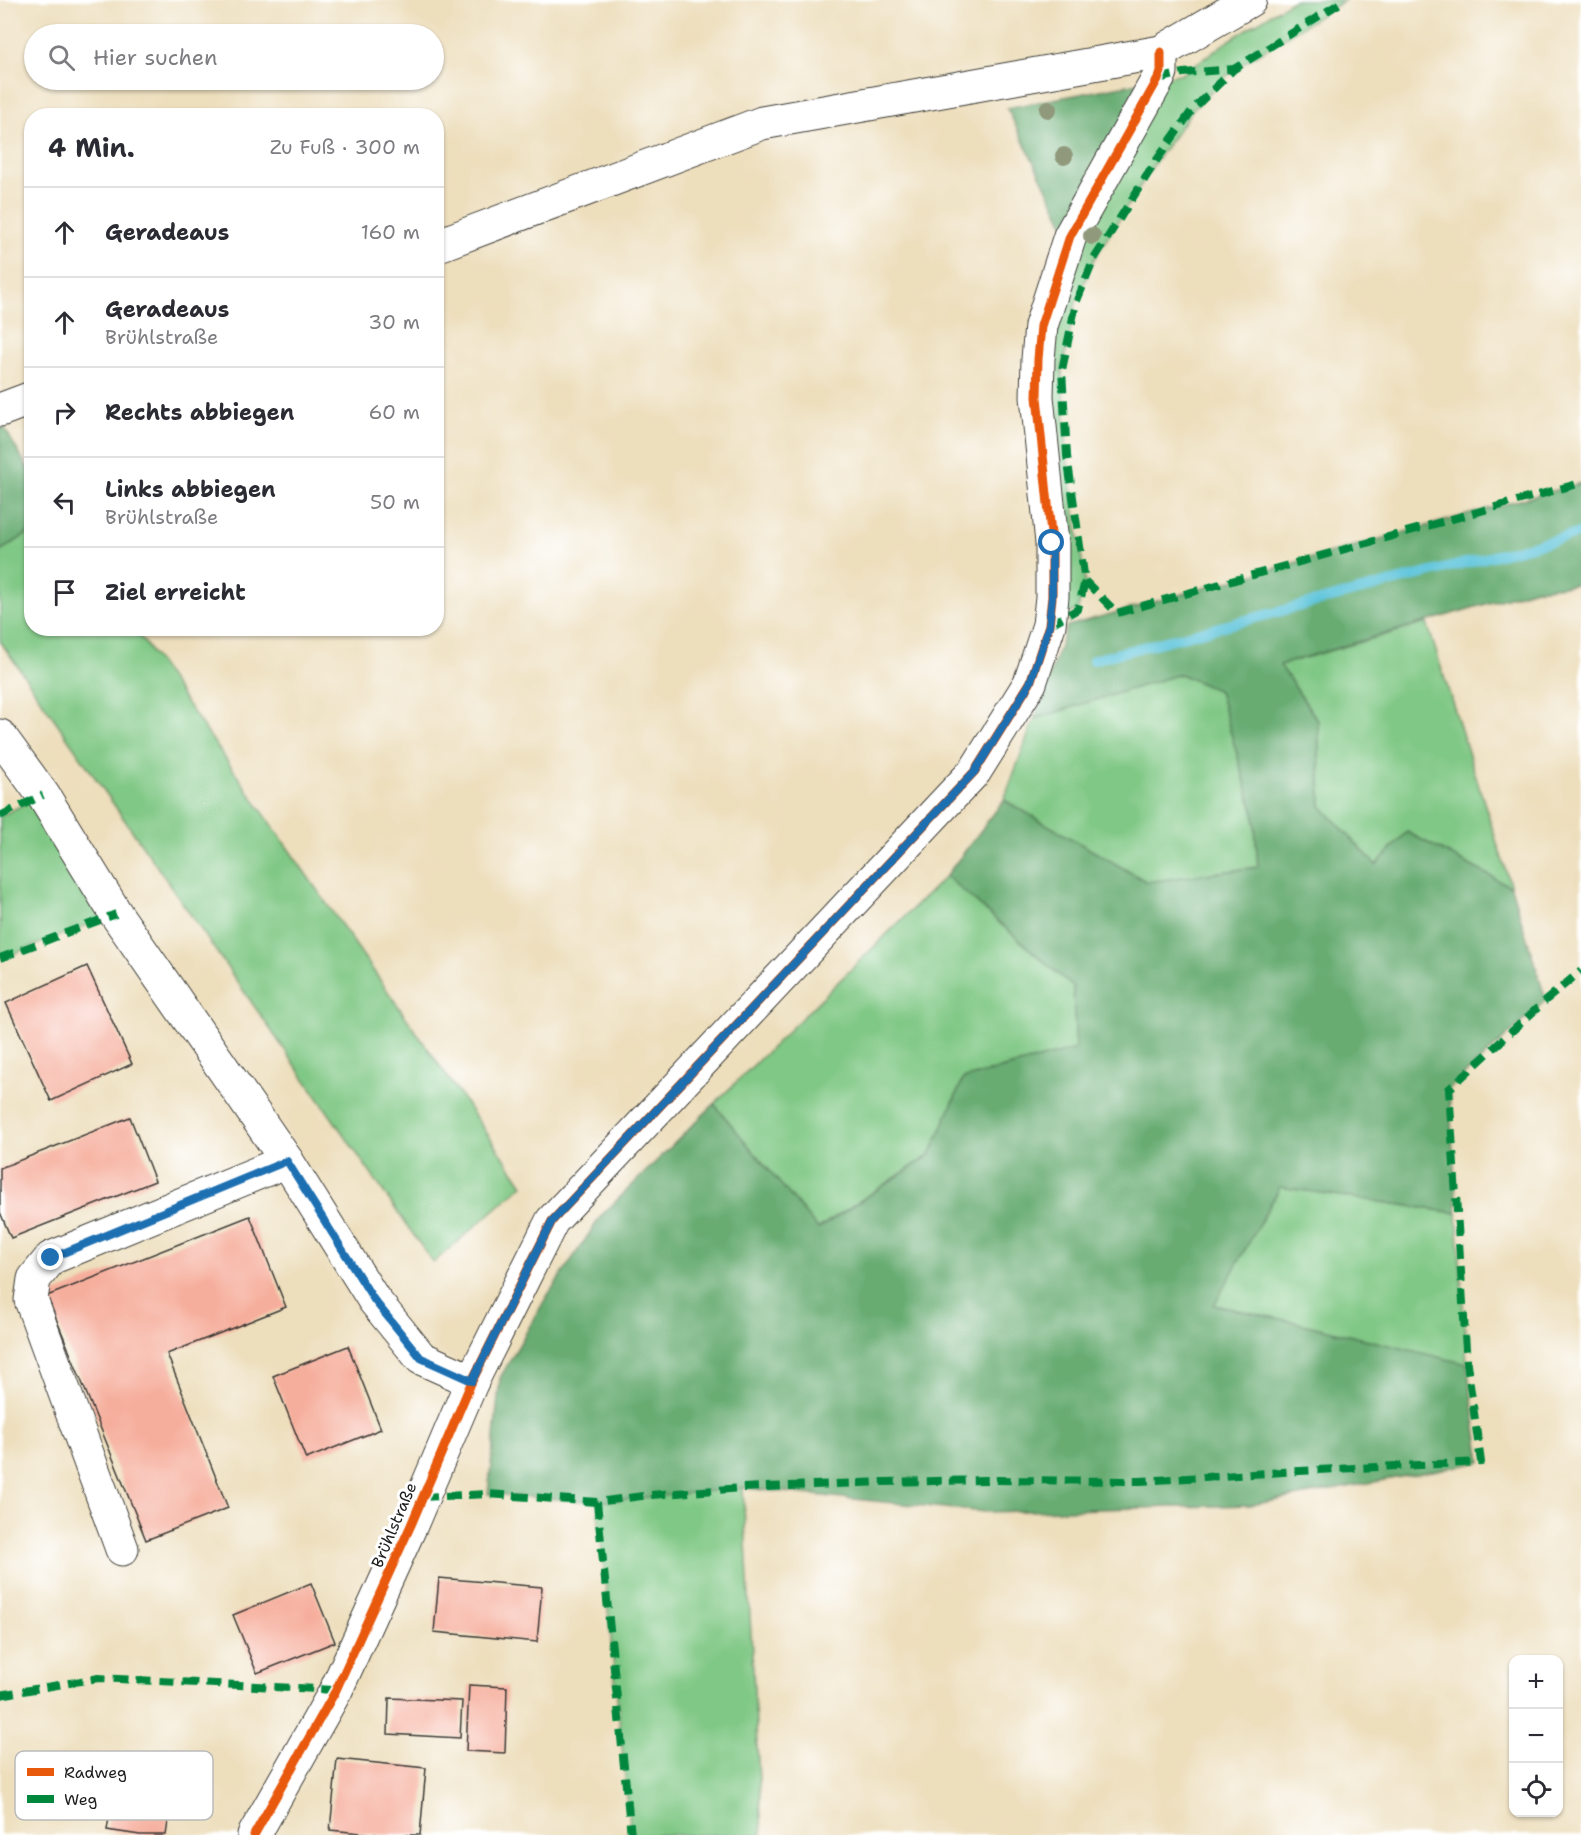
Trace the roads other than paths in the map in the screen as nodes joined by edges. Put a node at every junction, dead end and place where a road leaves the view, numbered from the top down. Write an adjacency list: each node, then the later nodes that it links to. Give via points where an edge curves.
1 (1250, 0): 2 (street)
2 (1161, 52): 3 (street, via 762,123); 8 (street, Brühlstraße, via 1158,79 1071,236 1041,326 1037,397 1052,543 1052,597 1049,625 1030,683 975,771 552,1221)
3 (444, 243)
4 (24, 401): 5 (street)
5 (0, 410)
6 (0, 736): 7 (street, via 43,795 116,914)
7 (287, 1161): 8 (street, via 374,1300 421,1358); 9 (street, via 51,1258 34,1279 31,1300)
8 (472, 1381): 10 (street, Brühlstraße, via 336,1690)
9 (122, 1549)
10 (254, 1835)

